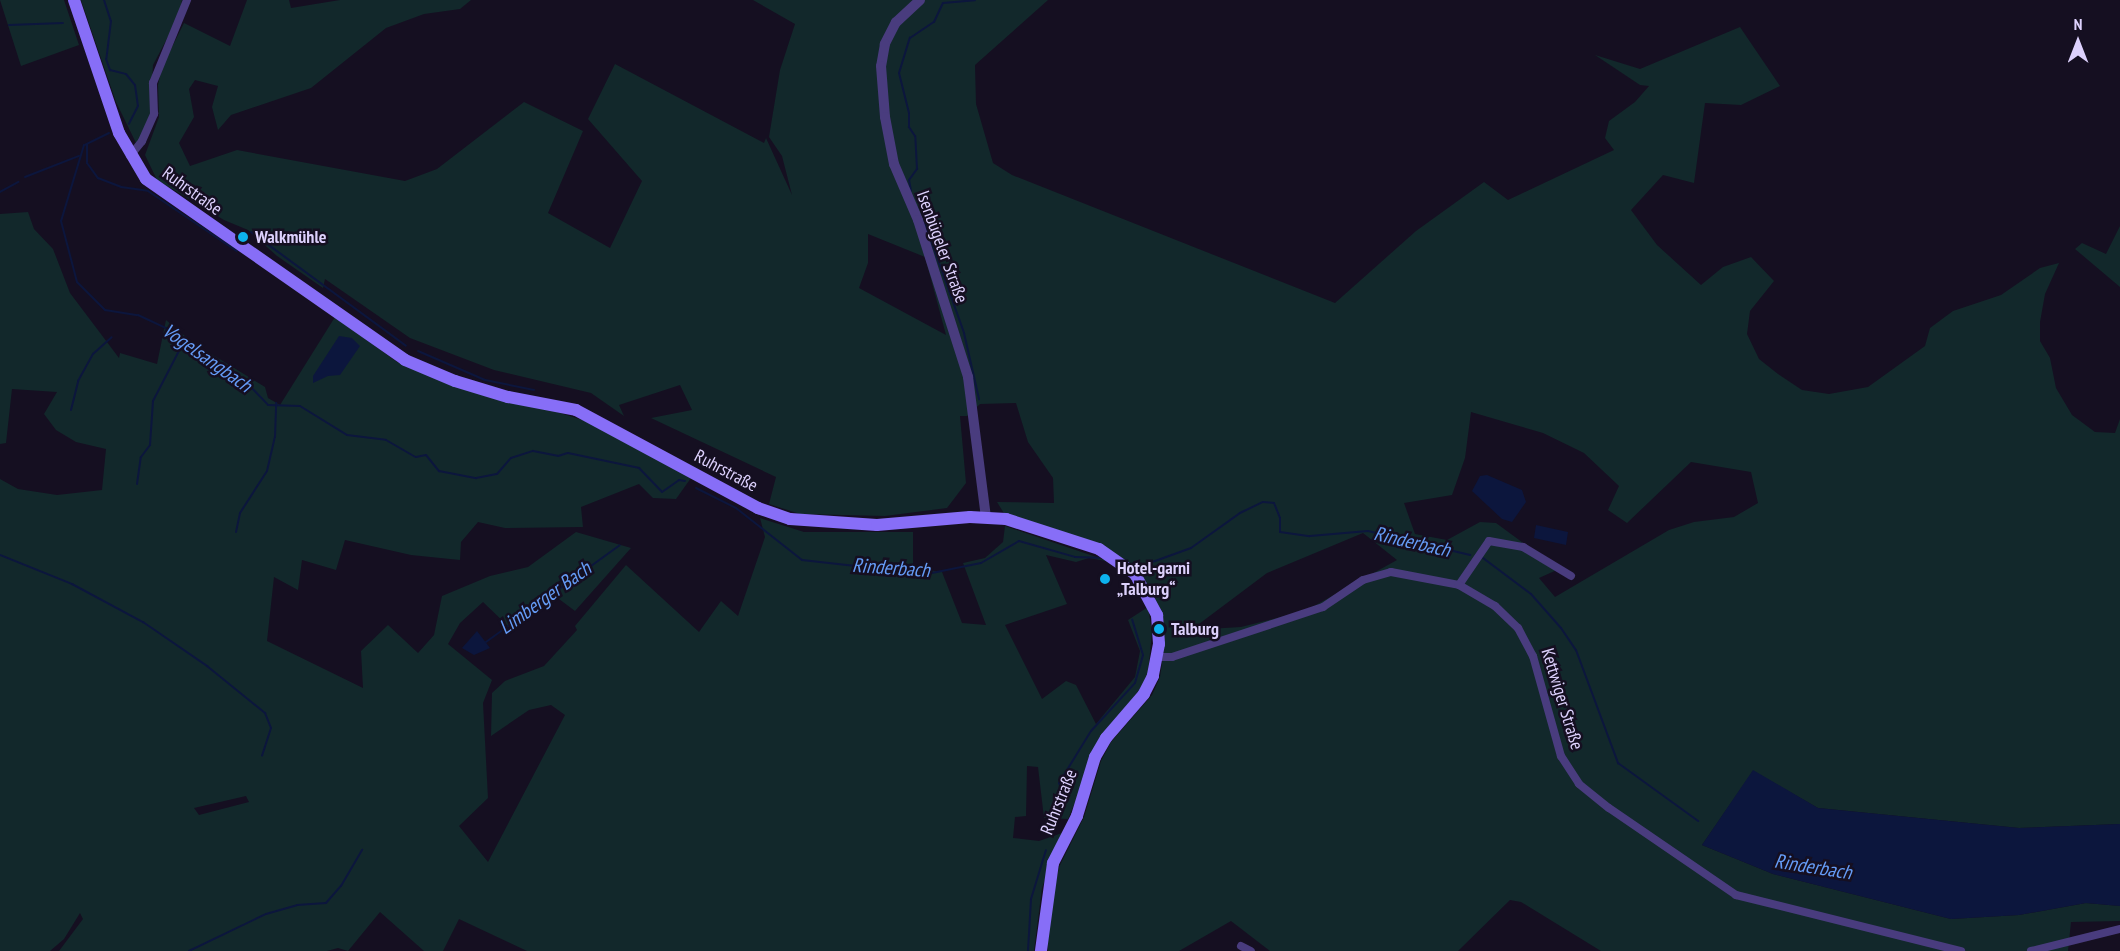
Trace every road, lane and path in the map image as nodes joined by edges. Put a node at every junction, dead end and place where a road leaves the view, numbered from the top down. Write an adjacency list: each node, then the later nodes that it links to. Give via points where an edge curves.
1 (74, 0): 4 (main road, Ruhrstraße)
2 (187, 0): 4 (street, via 153,83 154,114)
3 (920, 0): 5 (street, Isenbügeler Straße, via 896,22 885,44 881,66 885,117 894,164 918,220 968,377)
4 (130, 157): 5 (main road, Ruhrstraße, via 160,192 391,352 455,381 576,410 758,507 790,519 877,525)
5 (986, 517): 8 (main road, Ruhrstraße, via 1099,549 1135,574 1156,615)
6 (1571, 576): 7 (street, via 1515,544 1489,541)
7 (1459, 585): 8 (street, Kettwiger Straße, via 1391,572 1363,580 1323,607 1172,657); 13 (street, Kettwiger Straße, via 1496,606 1518,628 1533,656 1561,756 1579,784 1609,808 1736,895)
8 (1157, 657): 11 (main road, Ruhrstraße, via 1144,694 1095,757 1077,816 1053,863)
9 (2120, 929): 14 (street)
10 (1241, 946): 12 (street)
11 (1041, 951)
12 (1251, 951)
13 (1961, 951)
14 (2031, 951)

